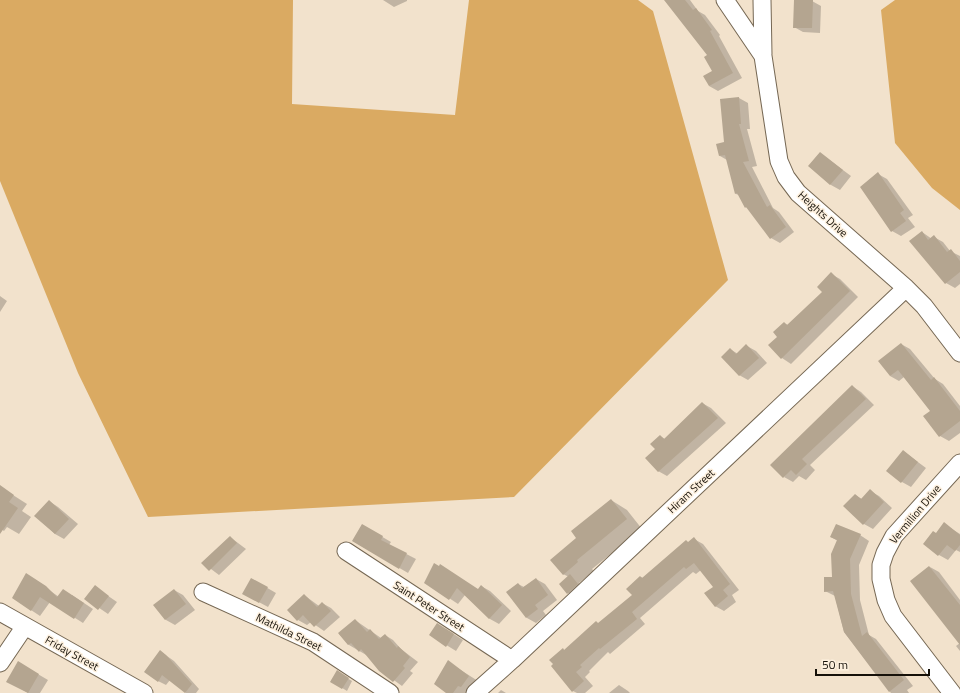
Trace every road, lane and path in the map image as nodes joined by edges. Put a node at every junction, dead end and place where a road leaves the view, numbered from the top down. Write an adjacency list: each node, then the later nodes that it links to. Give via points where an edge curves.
1 (725, 0): 3 (street, Heights Drive)
2 (762, 0): 3 (street)
3 (763, 56): 4 (street, Heights Drive, via 779,161 786,177 804,198)
4 (906, 288): 5 (street, Heights Drive, via 924,306); 11 (street, Hiram Street)
5 (960, 353)
6 (960, 463): 16 (street, Vermillion Drive, via 894,536 881,565 881,579 893,616)
7 (346, 551): 11 (street, Saint Peter Street)
8 (203, 592): 14 (street, Mathilda Street, via 313,642)
9 (0, 612): 10 (street, Friday Street)
10 (24, 626): 12 (street); 13 (street, Friday Street)
11 (512, 660): 15 (street, Hiram Street)
12 (0, 663)
13 (144, 693)
14 (390, 693)
15 (474, 693)
16 (952, 693)

